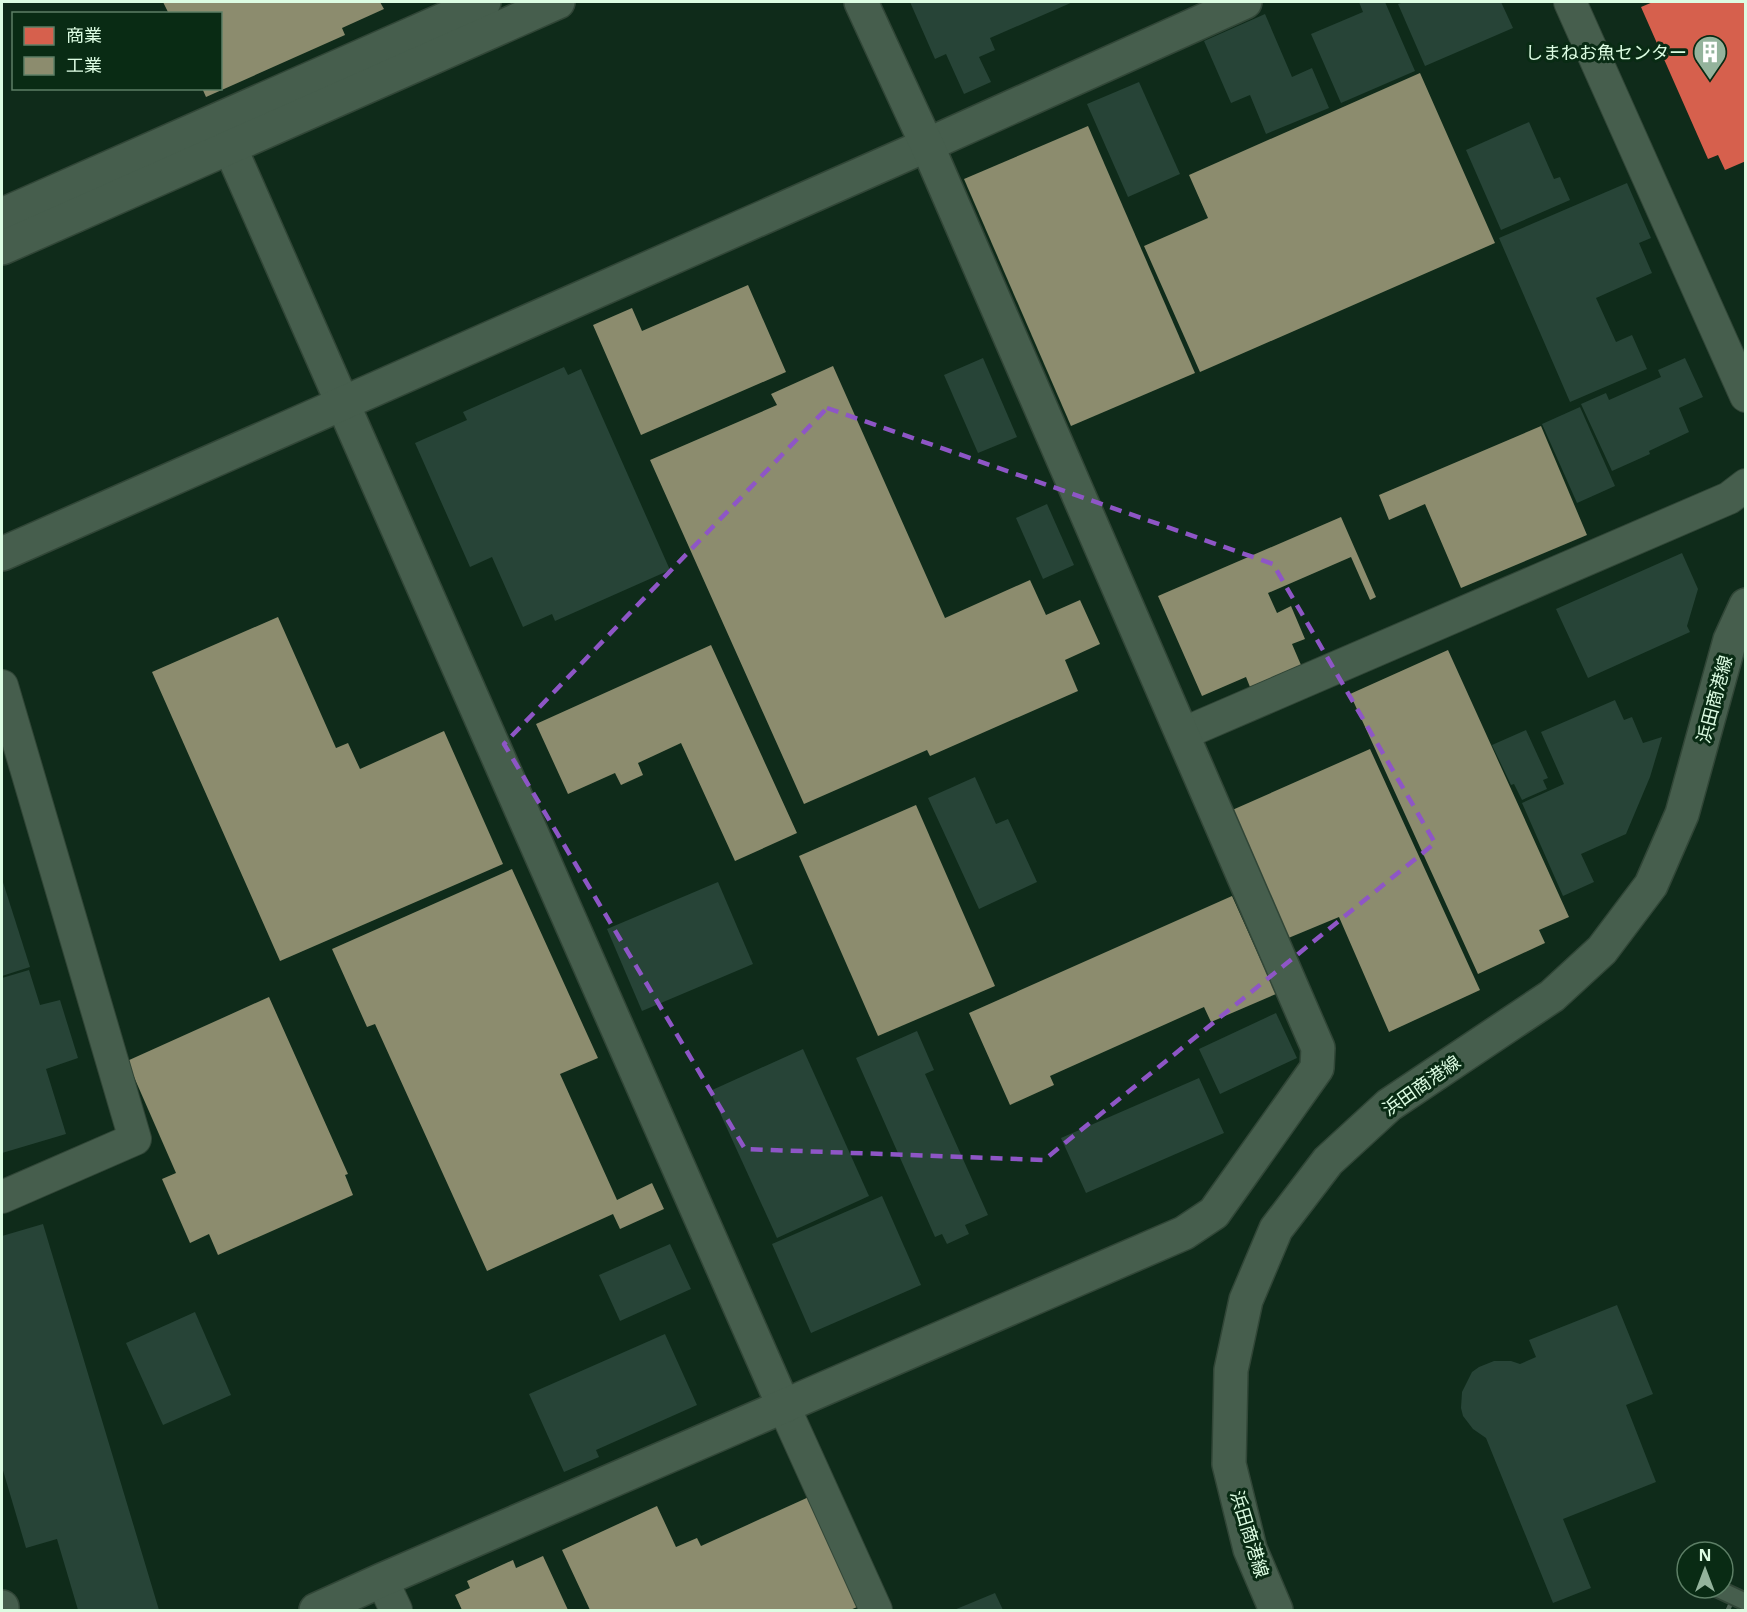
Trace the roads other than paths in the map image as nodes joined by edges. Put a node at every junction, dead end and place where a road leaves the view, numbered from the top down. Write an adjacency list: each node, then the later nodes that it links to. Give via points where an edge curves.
1 (484, 2): 6 (street)
2 (558, 2): 6 (street)
3 (861, 2): 7 (street)
4 (1245, 2): 7 (street)
5 (1570, 2): 10 (street)
6 (224, 133): 8 (street); 9 (street); 11 (street)
7 (927, 145): 11 (street); 16 (street)
8 (2, 215)
9 (2, 248)
10 (1746, 396)
11 (343, 404): 13 (street); 18 (street)
12 (1746, 485): 16 (street, via 1729,498)
13 (2, 554)
14 (1746, 605): 23 (street, 浜田商港線, via 1730,640 1682,814 1651,885 1602,950 1552,996 1389,1105 1328,1161 1276,1229 1246,1300 1231,1370 1229,1464 1250,1549)
15 (2, 686): 17 (street, via 135,1139)
16 (1182, 734): 18 (street, via 1318,1048 1314,1075 1214,1213 1184,1233)
17 (2, 1197)
18 (784, 1407): 19 (street); 22 (street)
19 (382, 1580): 20 (street); 21 (street)
20 (316, 1611)
21 (396, 1611)
22 (876, 1611)
23 (1276, 1611)

